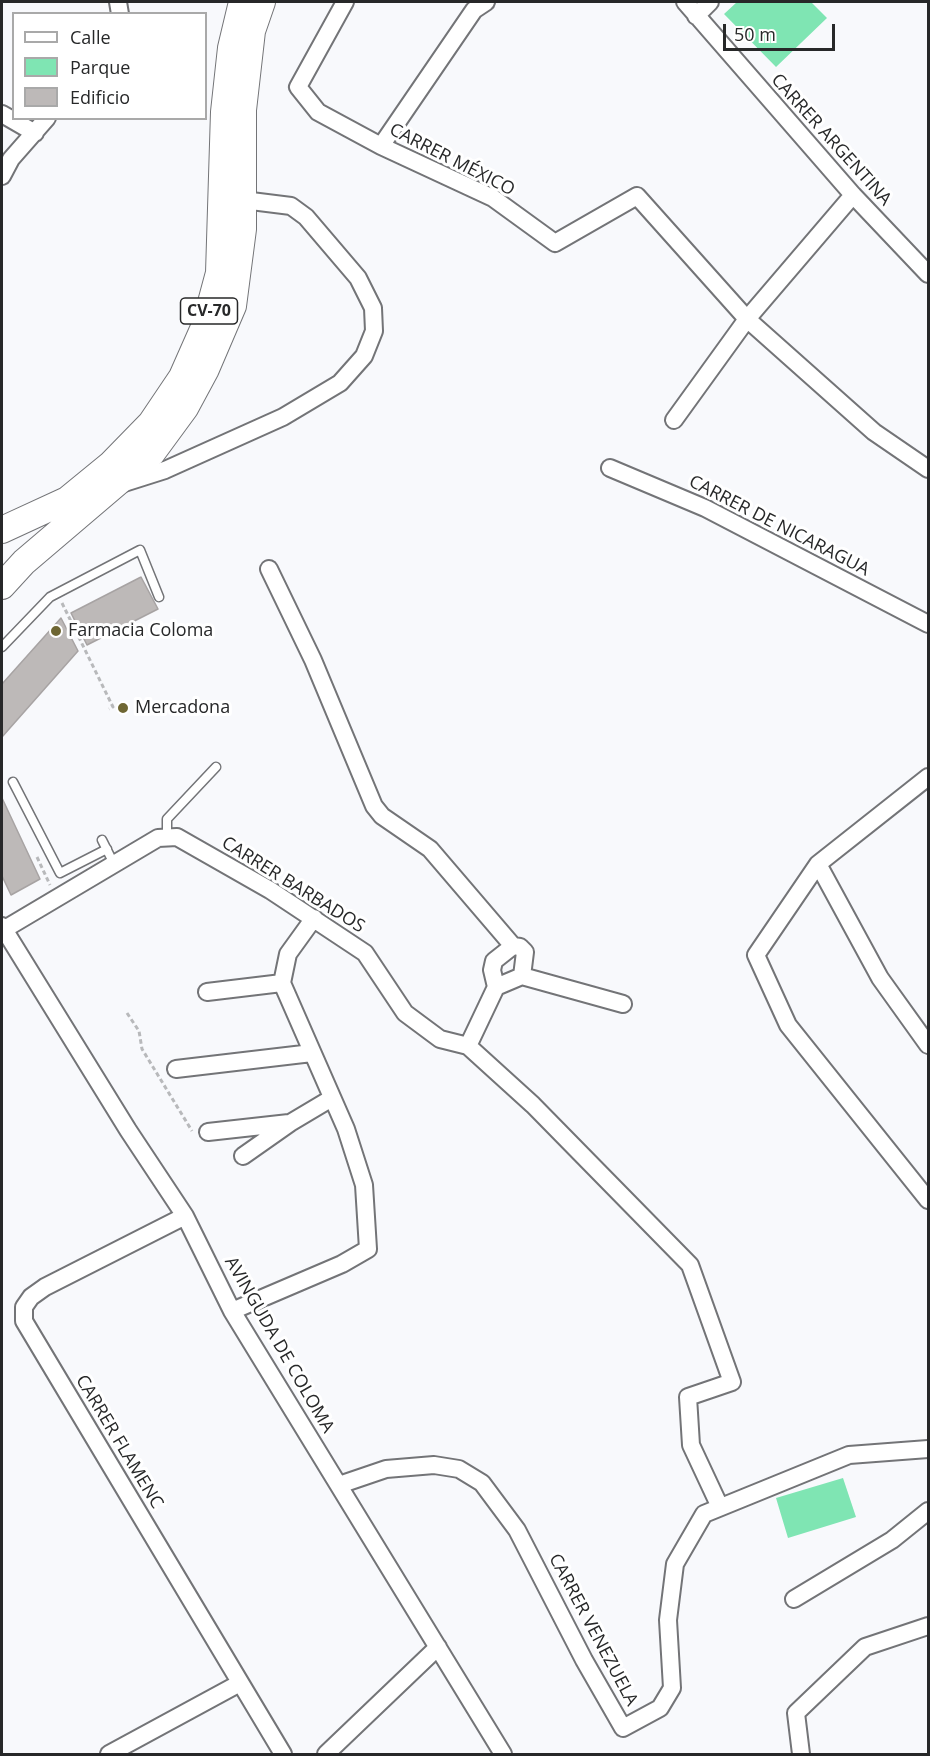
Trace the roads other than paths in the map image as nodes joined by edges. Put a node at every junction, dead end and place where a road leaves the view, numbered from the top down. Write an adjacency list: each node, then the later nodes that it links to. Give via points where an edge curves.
1 (246, 2): 13 (main road, CV-70, via 252,31 243,110); 20 (main road, CV-70, via 231,48 224,112 219,273 205,325 183,377 151,423 111,464 67,500)
2 (345, 2): 10 (street, CARRER MÉXICO, via 298,87 318,112)
3 (486, 2): 10 (street, via 474,10)
4 (685, 2): 6 (street, CARRER ARGENTINA)
5 (711, 2): 6 (street)
6 (696, 16): 12 (street, CARRER ARGENTINA)
7 (12, 120): 9 (street)
8 (45, 120): 9 (street)
9 (35, 133): 11 (street, via 11,159)
10 (381, 146): 15 (street, CARRER MÉXICO, via 493,198 555,243 637,196)
11 (2, 176)
12 (853, 195): 14 (street, CARRER ARGENTINA); 15 (street)
13 (243, 200): 19 (main road, CV-70, via 233,306 206,369 185,408 152,453); 19 (street, via 291,206 306,217 358,278 373,308 374,331 364,357 340,382 283,417 165,470)
14 (928, 274)
15 (747, 319): 16 (street); 18 (street, CARRER MÉXICO, via 874,432)
16 (674, 420)
17 (610, 468): 24 (street, CARRER DE NICARAGUA, via 705,507)
18 (928, 469)
19 (117, 486): 22 (main road, CV-70, via 24,562)
20 (2, 530)
21 (269, 569): 35 (street, via 313,660 374,806 382,816 430,849)
22 (2, 586)
23 (159, 597): 25 (lane, via 140,550 50,597)
24 (928, 624)
25 (2, 647)
26 (216, 767): 29 (lane, via 167,819)
27 (928, 777): 32 (street)
28 (13, 782): 31 (lane, via 60,873)
29 (167, 837): 31 (street); 33 (street, CARRER BARBADOS, via 177,837)
30 (102, 840): 31 (lane)
31 (110, 857): 34 (street)
32 (818, 864): 41 (street, via 880,978); 49 (street, via 756,955 788,1025)
33 (314, 918): 37 (street, via 288,954); 42 (street, CARRER BARBADOS, via 365,953 405,1013 440,1039)
34 (2, 928): 50 (street, AVINGUDA DE COLOMA)
35 (513, 946): 36 (street, via 525,952); 38 (street, via 494,961)
36 (522, 976): 38 (street); 40 (street)
37 (282, 983): 39 (street); 43 (street)
38 (496, 987): 42 (street)
39 (207, 992)
40 (623, 1004)
41 (928, 1045)
42 (468, 1046): 54 (street, via 533,1105 690,1265 732,1382 688,1397 691,1445)
43 (312, 1053): 44 (street); 45 (street)
44 (176, 1069)
45 (332, 1098): 46 (street); 51 (street, via 364,1185 368,1249)
46 (290, 1123): 47 (street); 48 (street)
47 (208, 1132)
48 (243, 1156)
49 (928, 1200)
50 (184, 1216): 51 (street, AVINGUDA DE COLOMA); 59 (street, CARRER FLAMENC, via 45,1287 24,1307 24,1321)
51 (232, 1311): 53 (street, AVINGUDA DE COLOMA)
52 (928, 1449): 54 (street, CARRER VENEZUELA, via 849,1455)
53 (339, 1485): 54 (street, CARRER VENEZUELA, via 386,1469 434,1465 459,1469 482,1484 517,1530 623,1728 660,1708 672,1688 668,1620 675,1564 704,1514); 58 (street, AVINGUDA DE COLOMA)
54 (720, 1507)
55 (928, 1511): 56 (street, via 892,1540)
56 (794, 1599)
57 (928, 1626): 64 (street, via 865,1647 796,1713)
58 (438, 1647): 62 (street); 63 (street, AVINGUDA DE COLOMA)
59 (240, 1683): 60 (street); 61 (street, CARRER FLAMENC)
60 (109, 1755)
61 (283, 1755)
62 (326, 1755)
63 (503, 1755)
64 (801, 1755)

